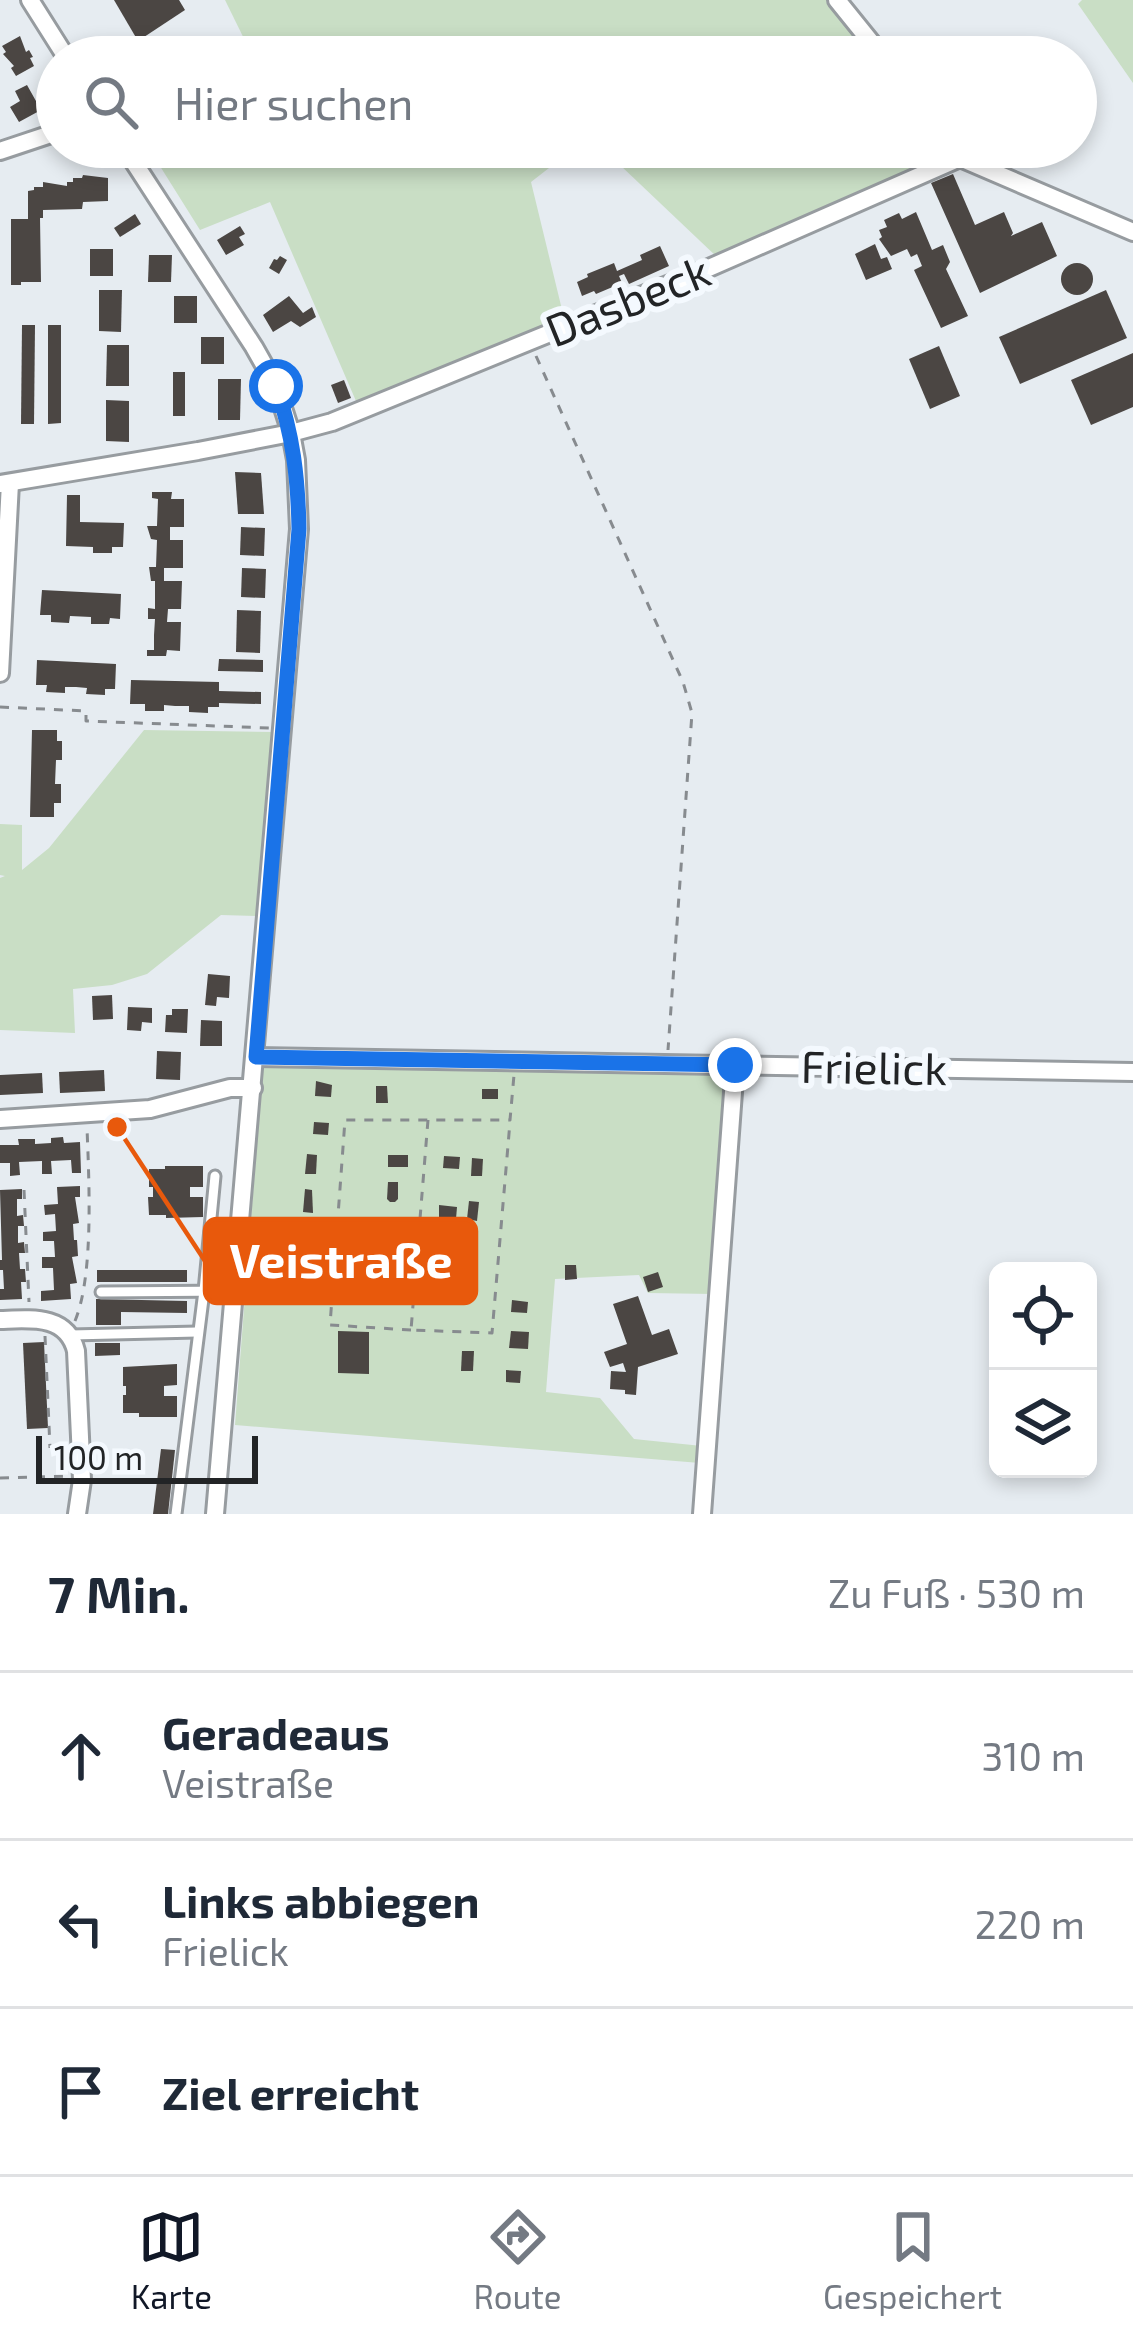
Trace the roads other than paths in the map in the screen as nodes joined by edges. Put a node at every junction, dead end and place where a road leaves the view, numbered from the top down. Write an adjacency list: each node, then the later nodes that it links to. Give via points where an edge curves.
1 (30, 0): 3 (street)
2 (837, 0): 4 (street)
3 (53, 36)
4 (866, 36)
5 (36, 139): 6 (street)
6 (0, 151)
7 (138, 168): 11 (street, via 254,347)
8 (922, 168): 11 (street, Dasbeck, via 681,280)
9 (992, 168): 10 (street, Dasbeck)
10 (1133, 232)
11 (291, 433): 12 (street, Dasbeck); 14 (street, via 299,529)
12 (5, 484): 13 (street)
13 (0, 673)
14 (256, 1057): 15 (street, Frielick); 17 (street)
15 (735, 1065): 16 (street, Frielick); 29 (street)
16 (1133, 1072)
17 (253, 1088): 18 (street, via 150,1109); 22 (street)
18 (0, 1119)
19 (215, 1176): 20 (lane)
20 (204, 1291): 21 (lane); 22 (lane); 24 (lane)
21 (101, 1292)
22 (234, 1292): 28 (street)
23 (0, 1320): 25 (street, via 37,1319)
24 (197, 1332): 25 (lane); 27 (lane)
25 (69, 1334): 26 (street, via 82,1475)
26 (77, 1514)
27 (176, 1514)
28 (215, 1514)
29 (702, 1514)

